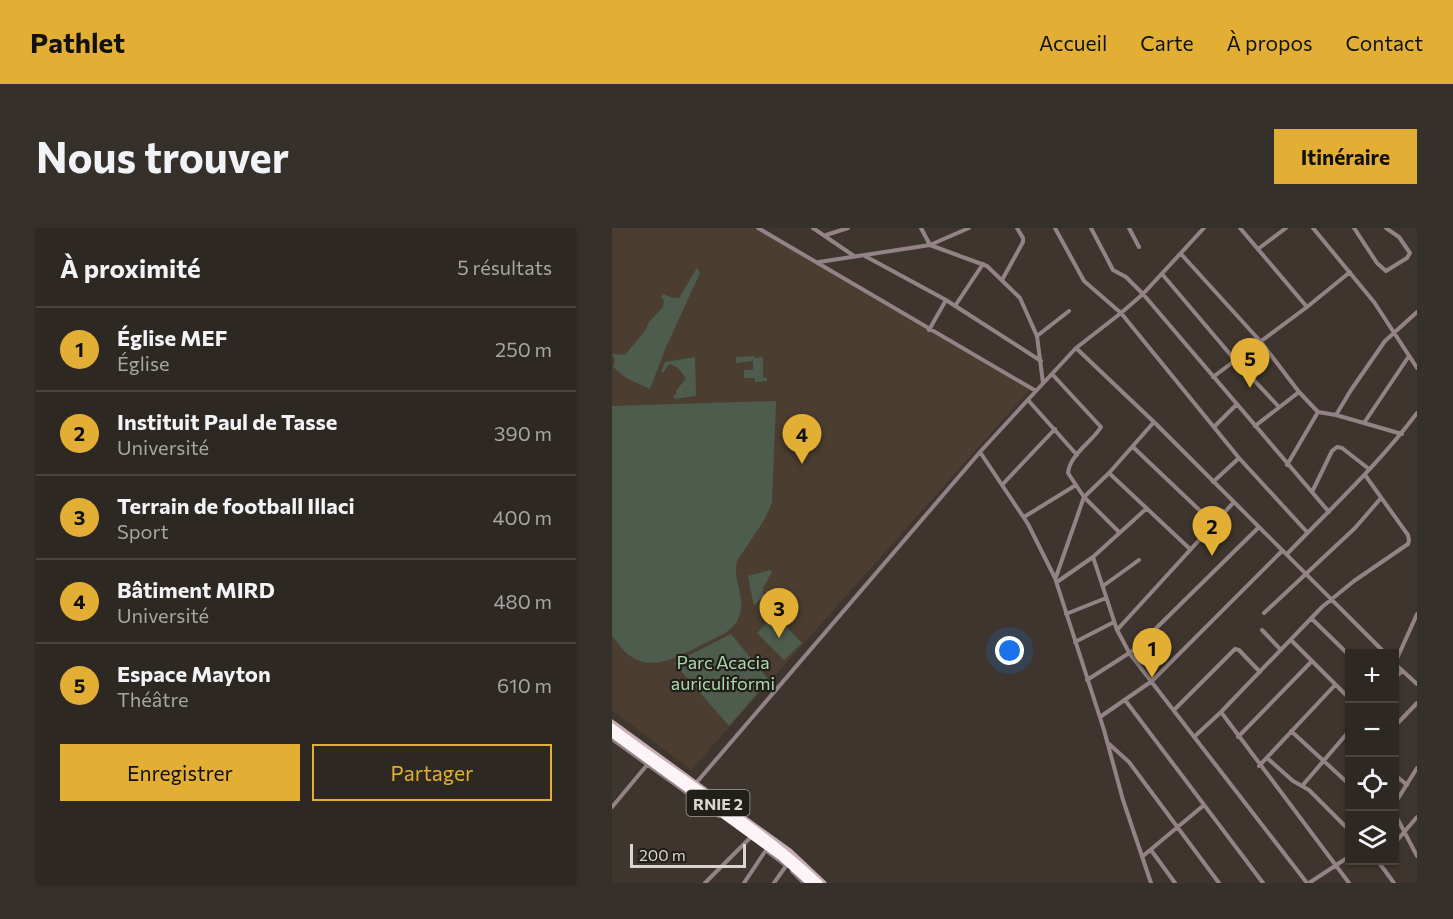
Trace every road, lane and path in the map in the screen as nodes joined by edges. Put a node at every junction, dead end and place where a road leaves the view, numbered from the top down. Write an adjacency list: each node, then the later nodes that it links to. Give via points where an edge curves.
1 (758, 228): 23 (street)
2 (813, 228): 16 (street)
3 (848, 228): 16 (street)
4 (921, 228): 17 (street)
5 (969, 228): 17 (street)
6 (1017, 228): 27 (street, via 1023,242)
7 (1054, 228): 34 (street, via 1084,281)
8 (1091, 228): 28 (street, via 1113,270)
9 (1129, 228): 18 (street)
10 (1204, 228): 20 (street)
11 (1240, 228): 19 (street)
12 (1286, 228): 19 (street)
13 (1313, 228): 25 (street)
14 (1354, 228): 15 (street, via 1386,271 1410,253 1399,237)
15 (1386, 228)
16 (825, 236): 21 (street)
17 (930, 245): 22 (street); 24 (street)
18 (1139, 246)
19 (1258, 250): 31 (street)
20 (1181, 254): 26 (street); 38 (street)
21 (855, 256): 22 (street); 23 (street)
22 (865, 256): 29 (street)
23 (817, 262): 35 (street)
24 (983, 264): 27 (street); 30 (street)
25 (1350, 272): 31 (street); 36 (street)
26 (1162, 274): 28 (street); 41 (street)
27 (1002, 280): 37 (street, via 1022,301)
28 (1143, 294): 34 (street); 45 (street)
29 (946, 300): 30 (street); 35 (street)
30 (955, 306): 42 (street)
31 (1307, 307): 38 (street)
32 (1069, 311): 37 (street)
33 (1417, 312): 36 (street)
34 (1121, 313): 39 (street); 58 (street)
35 (929, 330): 47 (street)
36 (1393, 334): 40 (street); 53 (street, via 1377,351)
37 (1037, 336): 42 (street)
38 (1261, 342): 41 (street); 48 (street)
39 (1076, 348): 44 (street); 55 (street)
40 (1409, 356): 43 (street); 56 (street)
41 (1235, 360): 45 (street); 51 (street)
42 (1041, 361): 46 (street)
43 (1417, 368)
44 (1052, 374): 46 (street); 63 (street, via 1101,427)
45 (1213, 377): 50 (street)
46 (1043, 383): 47 (street)
47 (1035, 391): 49 (street)
48 (1299, 392): 51 (street); 52 (street)
49 (1028, 400): 59 (street); 62 (street)
50 (1236, 405): 57 (street); 58 (street)
51 (1279, 407): 57 (street)
52 (1318, 412): 53 (street); 65 (street)
53 (1336, 415): 56 (street)
54 (1416, 416): 60 (street)
55 (1154, 422): 61 (street); 69 (street)
56 (1364, 423): 60 (street)
57 (1255, 426): 65 (street)
58 (1214, 427): 64 (street)
59 (1055, 429): 63 (street); 70 (street)
60 (1402, 434): 66 (street)
61 (1133, 447): 67 (street); 79 (street)
62 (980, 452): 70 (street); 139 (street)
63 (1077, 455): 71 (street, via 1068,473)
64 (1239, 458): 69 (street); 82 (street)
65 (1287, 465): 72 (street)
66 (1369, 469): 68 (street); 72 (street, via 1337,447)
67 (1109, 473): 73 (street); 76 (street)
68 (1365, 475): 74 (street); 77 (street)
69 (1213, 482): 75 (street)
70 (1002, 485): 78 (street)
71 (1076, 485): 73 (street); 78 (street)
72 (1311, 493): 77 (street)
73 (1084, 497): 81 (street); 89 (street)
74 (1381, 498): 88 (street); 92 (street, via 1408,535 1408,544)
75 (1234, 502): 79 (street); 80 (street)
76 (1147, 508): 81 (street); 83 (street)
77 (1329, 512): 82 (street)
78 (1024, 517): 89 (street)
79 (1213, 523): 83 (street)
80 (1258, 527): 84 (street); 105 (street)
81 (1119, 532): 86 (street)
82 (1308, 532): 85 (street)
83 (1190, 549): 98 (street)
84 (1282, 550): 85 (street); 113 (street)
85 (1287, 554): 88 (street)
86 (1093, 557): 89 (street); 90 (street)
87 (1139, 560): 90 (street)
88 (1306, 573): 92 (street); 93 (street)
89 (1056, 580): 94 (street)
90 (1102, 586): 91 (street)
91 (1106, 598): 94 (street); 97 (street)
92 (1332, 599): 96 (street); 102 (street)
93 (1264, 613)
94 (1066, 614): 101 (street)
95 (1417, 614): 106 (street)
96 (1311, 618): 100 (street); 104 (street)
97 (1114, 622): 98 (street); 101 (street)
98 (1117, 630): 105 (street)
99 (1262, 630): 103 (street)
100 (1291, 640): 103 (street); 107 (street)
101 (1075, 642): 112 (street)
102 (1380, 649)
103 (1281, 650): 110 (street)
104 (1345, 651)
105 (1130, 654): 112 (street); 113 (street)
106 (1399, 654)
107 (1312, 661): 115 (street); 128 (street)
108 (1399, 668): 109 (street)
109 (1402, 671): 111 (street); 114 (street)
110 (1260, 672): 119 (street, via 1235,649); 120 (street)
111 (1399, 674)
112 (1087, 680): 121 (street)
113 (1152, 681): 117 (street); 119 (street)
114 (1417, 684)
115 (1335, 685): 116 (street); 125 (street)
116 (1345, 694)
117 (1125, 700): 121 (street); 143 (street)
118 (1417, 703): 123 (street)
119 (1174, 710): 127 (street)
120 (1221, 712): 127 (street); 128 (street)
121 (1100, 717): 131 (street)
122 (612, 722): 139 (street)
123 (1399, 723)
124 (612, 727): 165 (highway, RNIE 2 / RNIE 2, via 790,856)
125 (1291, 731): 132 (street); 133 (street)
126 (612, 734): 164 (highway, RNIE 2 / RNIE 2, via 782,857)
127 (1194, 737): 171 (street)
128 (1238, 737): 135 (street)
129 (1345, 737): 133 (street)
130 (612, 739): 134 (street)
131 (1108, 744): 148 (street, via 1129,762); 154 (street)
132 (1267, 758): 135 (street); 141 (street)
133 (1324, 762): 138 (street); 141 (street)
134 (646, 765): 144 (street); 150 (street)
135 (1259, 766): 159 (street)
136 (1417, 768): 140 (street)
137 (1399, 778): 140 (street)
138 (1345, 781)
139 (696, 783): 166 (street, via 790,851)
140 (1407, 785): 142 (street)
141 (1302, 786): 147 (street)
142 (1399, 798)
143 (1204, 806): 148 (street); 170 (street)
144 (612, 807)
145 (1417, 817): 149 (street)
146 (1399, 820): 149 (street)
147 (1345, 826)
148 (1176, 829): 153 (street); 169 (street)
149 (1405, 832): 151 (street); 155 (street)
150 (750, 838): 152 (street); 160 (street)
151 (1399, 839)
152 (766, 850): 158 (street); 161 (street)
153 (1150, 850): 154 (street); 168 (street)
154 (1143, 856): 167 (street)
155 (1417, 856)
156 (1345, 859): 159 (street)
157 (1381, 865): 173 (street)
158 (786, 866): 162 (street); 163 (street)
159 (1335, 866): 171 (street); 172 (street)
160 (705, 883)
161 (744, 883)
162 (774, 883)
163 (804, 883)
164 (810, 883)
165 (819, 883)
166 (824, 883)
167 (1151, 883)
168 (1175, 883)
169 (1219, 883)
170 (1263, 883)
171 (1308, 883)
172 (1348, 883)
173 (1394, 883)

